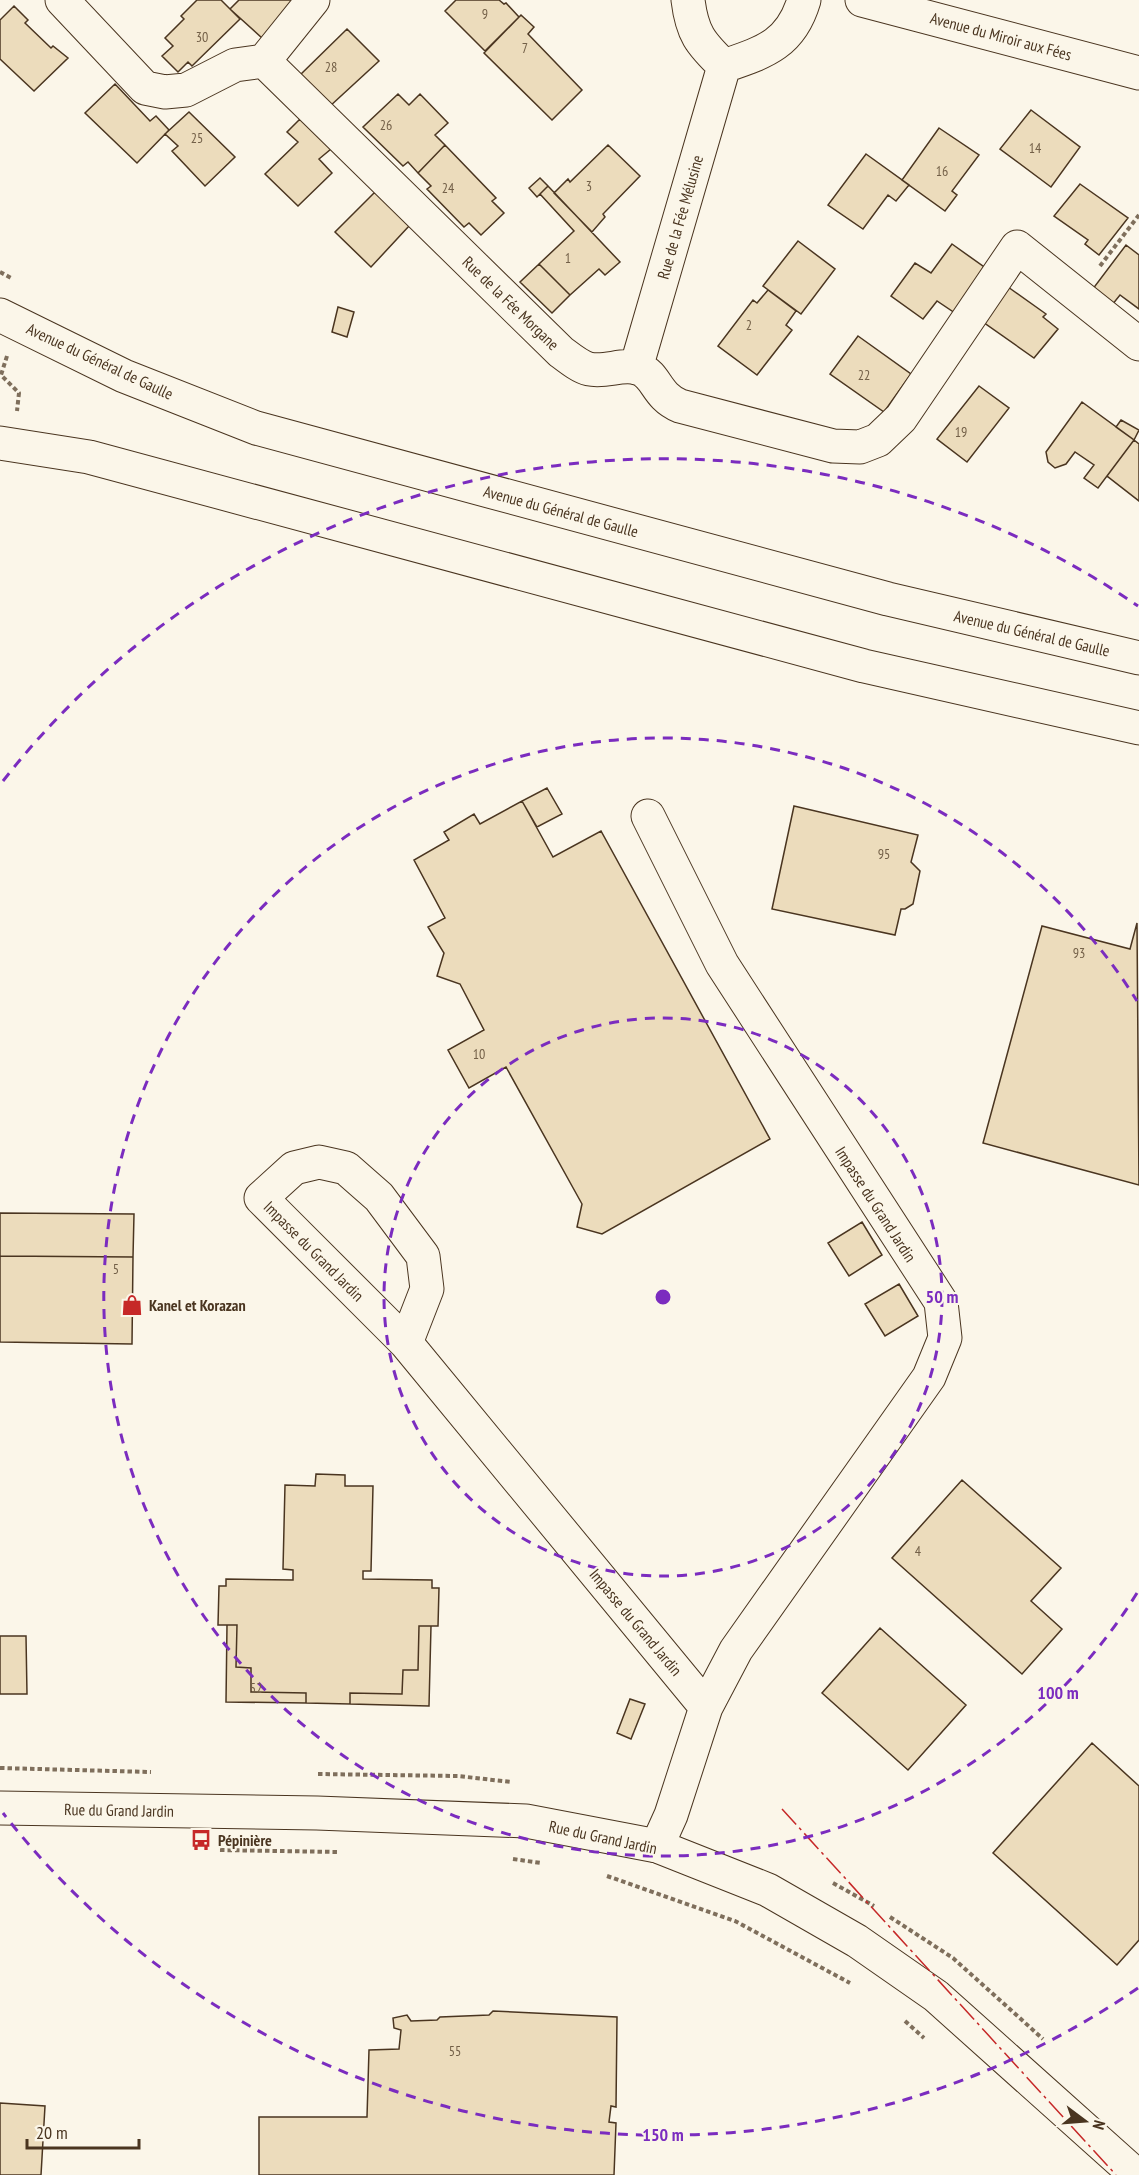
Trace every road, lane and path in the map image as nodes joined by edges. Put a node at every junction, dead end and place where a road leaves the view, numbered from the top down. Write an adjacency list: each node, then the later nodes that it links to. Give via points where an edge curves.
1 (62, 0): 6 (street, via 145,88 165,92 186,90 235,65)
2 (312, 0): 6 (street)
3 (688, 0): 7 (street, via 691,26)
4 (804, 0): 7 (street, via 794,27 780,41 759,54)
5 (862, 0): 8 (street, Avenue du Miroir aux Fées)
6 (264, 61): 14 (street, Rue de la Fée Morgane, via 561,352 588,369 629,365)
7 (724, 66): 14 (street, Rue de la Fée Mélusine)
8 (1139, 73)
9 (1139, 215): 11 (path)
10 (0, 272): 12 (path, via 26,286 32,299)
11 (1077, 295): 13 (street); 14 (street, via 1017,247 901,418 878,440 860,447 833,446 680,406 667,400 642,369)
12 (10, 320): 15 (path, via 2,375 19,393); 16 (street, Avenue du Général de Gaulle, via 124,375 256,428 888,599)
13 (1139, 344)
14 (636, 368)
15 (7, 443): 17 (street, via 89,457 864,666)
16 (1139, 658)
17 (1139, 728)
18 (648, 816): 20 (street, Impasse du Grand Jardin, via 722,964 941,1302 945,1338 929,1377 736,1650)
19 (406, 1343): 19 (street, Impasse du Grand Jardin, via 427,1289 423,1256 379,1197 346,1168 319,1162 294,1168 261,1198); 20 (street, Impasse du Grand Jardin)
20 (706, 1707): 22 (street, Impasse du Grand Jardin)
21 (0, 1808): 22 (street, Rue du Grand Jardin, via 526,1821)
22 (657, 1846): 31 (street, Rue du Grand Jardin, via 768,1890 856,1941 936,1996)
23 (219, 1850): 24 (path)
24 (346, 1852)
25 (504, 1858): 26 (path)
26 (550, 1865)
27 (596, 1873): 28 (path, via 735,1922)
28 (852, 1984)
29 (897, 2015): 30 (path)
30 (932, 2044)
31 (1136, 2175)

